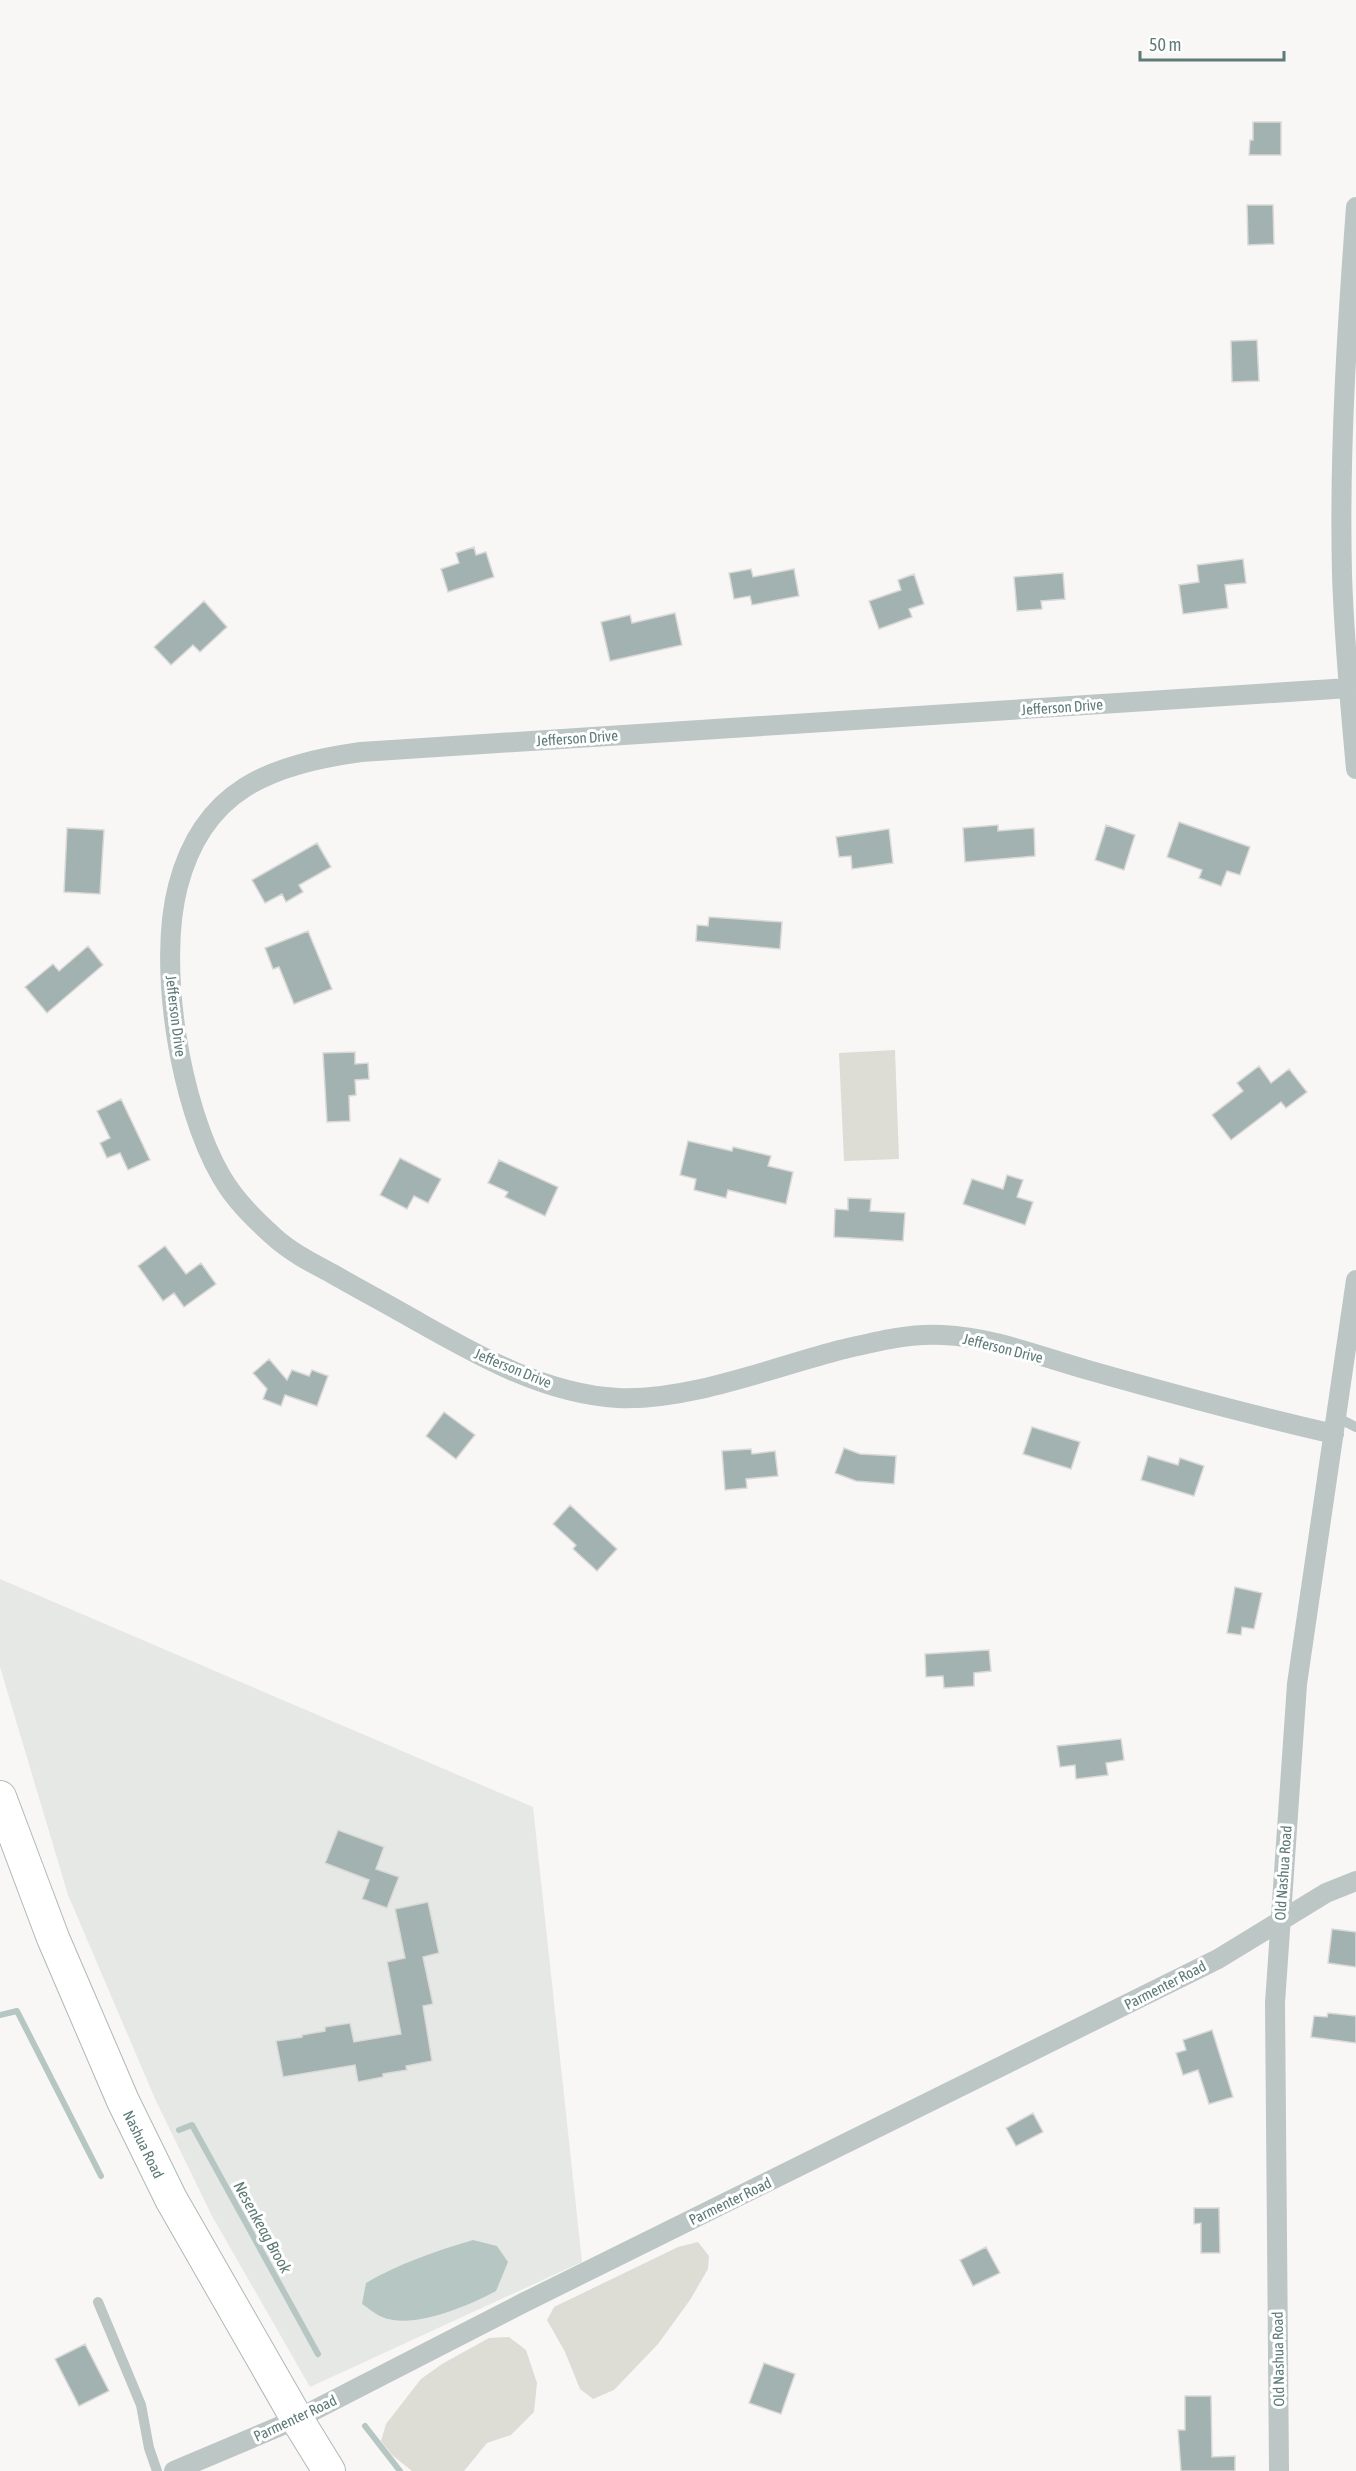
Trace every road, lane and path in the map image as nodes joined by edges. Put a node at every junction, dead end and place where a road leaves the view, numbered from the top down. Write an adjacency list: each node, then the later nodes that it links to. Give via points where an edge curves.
1 (1356, 207): 2 (street)
2 (1352, 321): 3 (street, via 1342,514)
3 (1349, 688): 4 (street); 8 (street, Jefferson Drive, via 361,752 317,758 255,780 219,807 205,825 188,855 178,887 169,954 183,1066 200,1130 218,1171 243,1207 293,1252 451,1341 532,1379 597,1396 665,1395 882,1340 948,1335 992,1343 1247,1414)
4 (1354, 725): 5 (street)
5 (1356, 769)
6 (1356, 1280): 7 (street, Old Nashua Road)
7 (1349, 1381): 8 (street, Old Nashua Road)
8 (1335, 1426): 9 (lane); 12 (street, Old Nashua Road, via 1297,1684)
9 (1356, 1427)
10 (0, 1797): 14 (main road, Nashua Road, via 52,1938 123,2101 171,2199)
11 (1356, 1881): 12 (street, Parmenter Road, via 1326,1893)
12 (1280, 1921): 14 (street, Parmenter Road, via 1218,1959); 18 (street, Old Nashua Road, via 1273,2046)
13 (98, 2302): 15 (lane, via 141,2405)
14 (297, 2419): 16 (street, Parmenter Road); 17 (main road, Nashua Road)
15 (157, 2471)
16 (174, 2471)
17 (329, 2471)
18 (1279, 2471)

